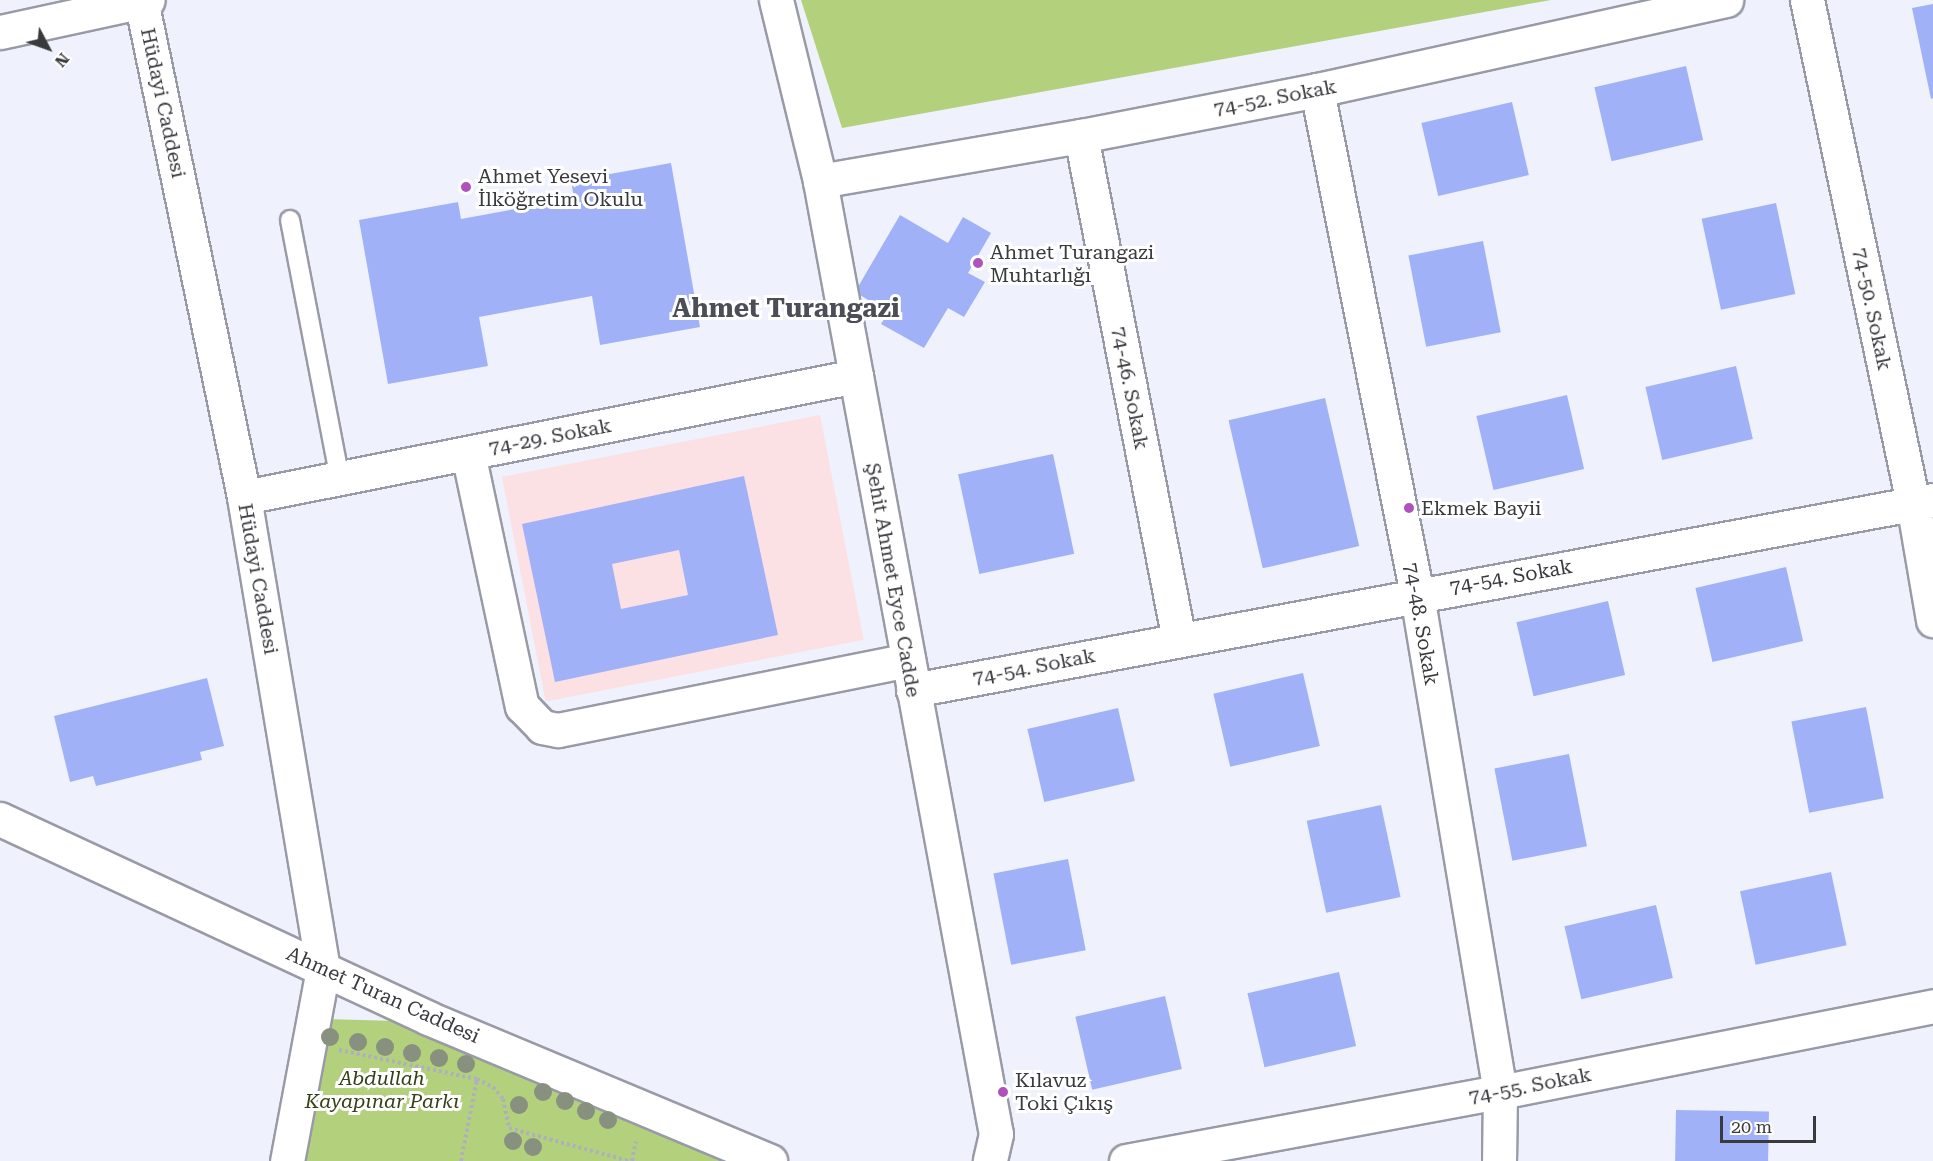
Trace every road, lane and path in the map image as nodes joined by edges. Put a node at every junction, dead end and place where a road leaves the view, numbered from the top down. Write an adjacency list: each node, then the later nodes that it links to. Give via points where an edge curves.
1 (144, 0): 5 (street); 13 (street, Hüdayi Caddesi)
2 (776, 0): 8 (street, Şehit Ahmet Eyce Cadde)
3 (1726, 0): 6 (street, 74-52. Sokak)
4 (1807, 0): 14 (street, 74-50. Sokak)
5 (0, 32)
6 (1317, 90): 7 (street, 74-52. Sokak); 15 (street, 74-48. Sokak)
7 (1081, 136): 8 (street, 74-52. Sokak); 17 (street, 74-46. Sokak)
8 (820, 181): 10 (street, Şehit Ahmet Eyce Cadde)
9 (290, 220): 12 (lane)
10 (855, 376): 11 (street, 74-29. Sokak); 18 (street, Şehit Ahmet Eyce Cadde)
11 (468, 453): 12 (street, 74-29. Sokak); 18 (street, 74-54. Sokak, via 522,706 542,727 558,730)
12 (340, 479): 13 (street, 74-29. Sokak)
13 (244, 497): 20 (street, Hüdayi Caddesi)
14 (1923, 502): 15 (street, 74-54. Sokak); 16 (street, 74-50. Sokak)
15 (1417, 594): 17 (street, 74-54. Sokak); 24 (street, 74-48. Sokak)
16 (1933, 620)
17 (1179, 640): 18 (street, 74-54. Sokak)
18 (910, 675): 29 (street, Şehit Ahmet Eyce Cadde, via 996,1134)
19 (0, 819): 20 (street, Ahmet Turan Caddesi)
20 (323, 969): 22 (street, Hüdayi Caddesi); 28 (street, Ahmet Turan Caddesi, via 428,1018)
21 (1933, 1006): 24 (street, 74-55. Sokak)
22 (309, 1043): 23 (path); 25 (street, Hüdayi Caddesi)
23 (477, 1079): 26 (path); 27 (path, via 493,1087 502,1099 509,1128)
24 (1500, 1092): 30 (street, 74-55. Sokak); 31 (street, 74-48. Sokak)
25 (287, 1161)
26 (461, 1161)
27 (629, 1161)
28 (770, 1161)
29 (990, 1161)
30 (1126, 1161)
31 (1499, 1161)

